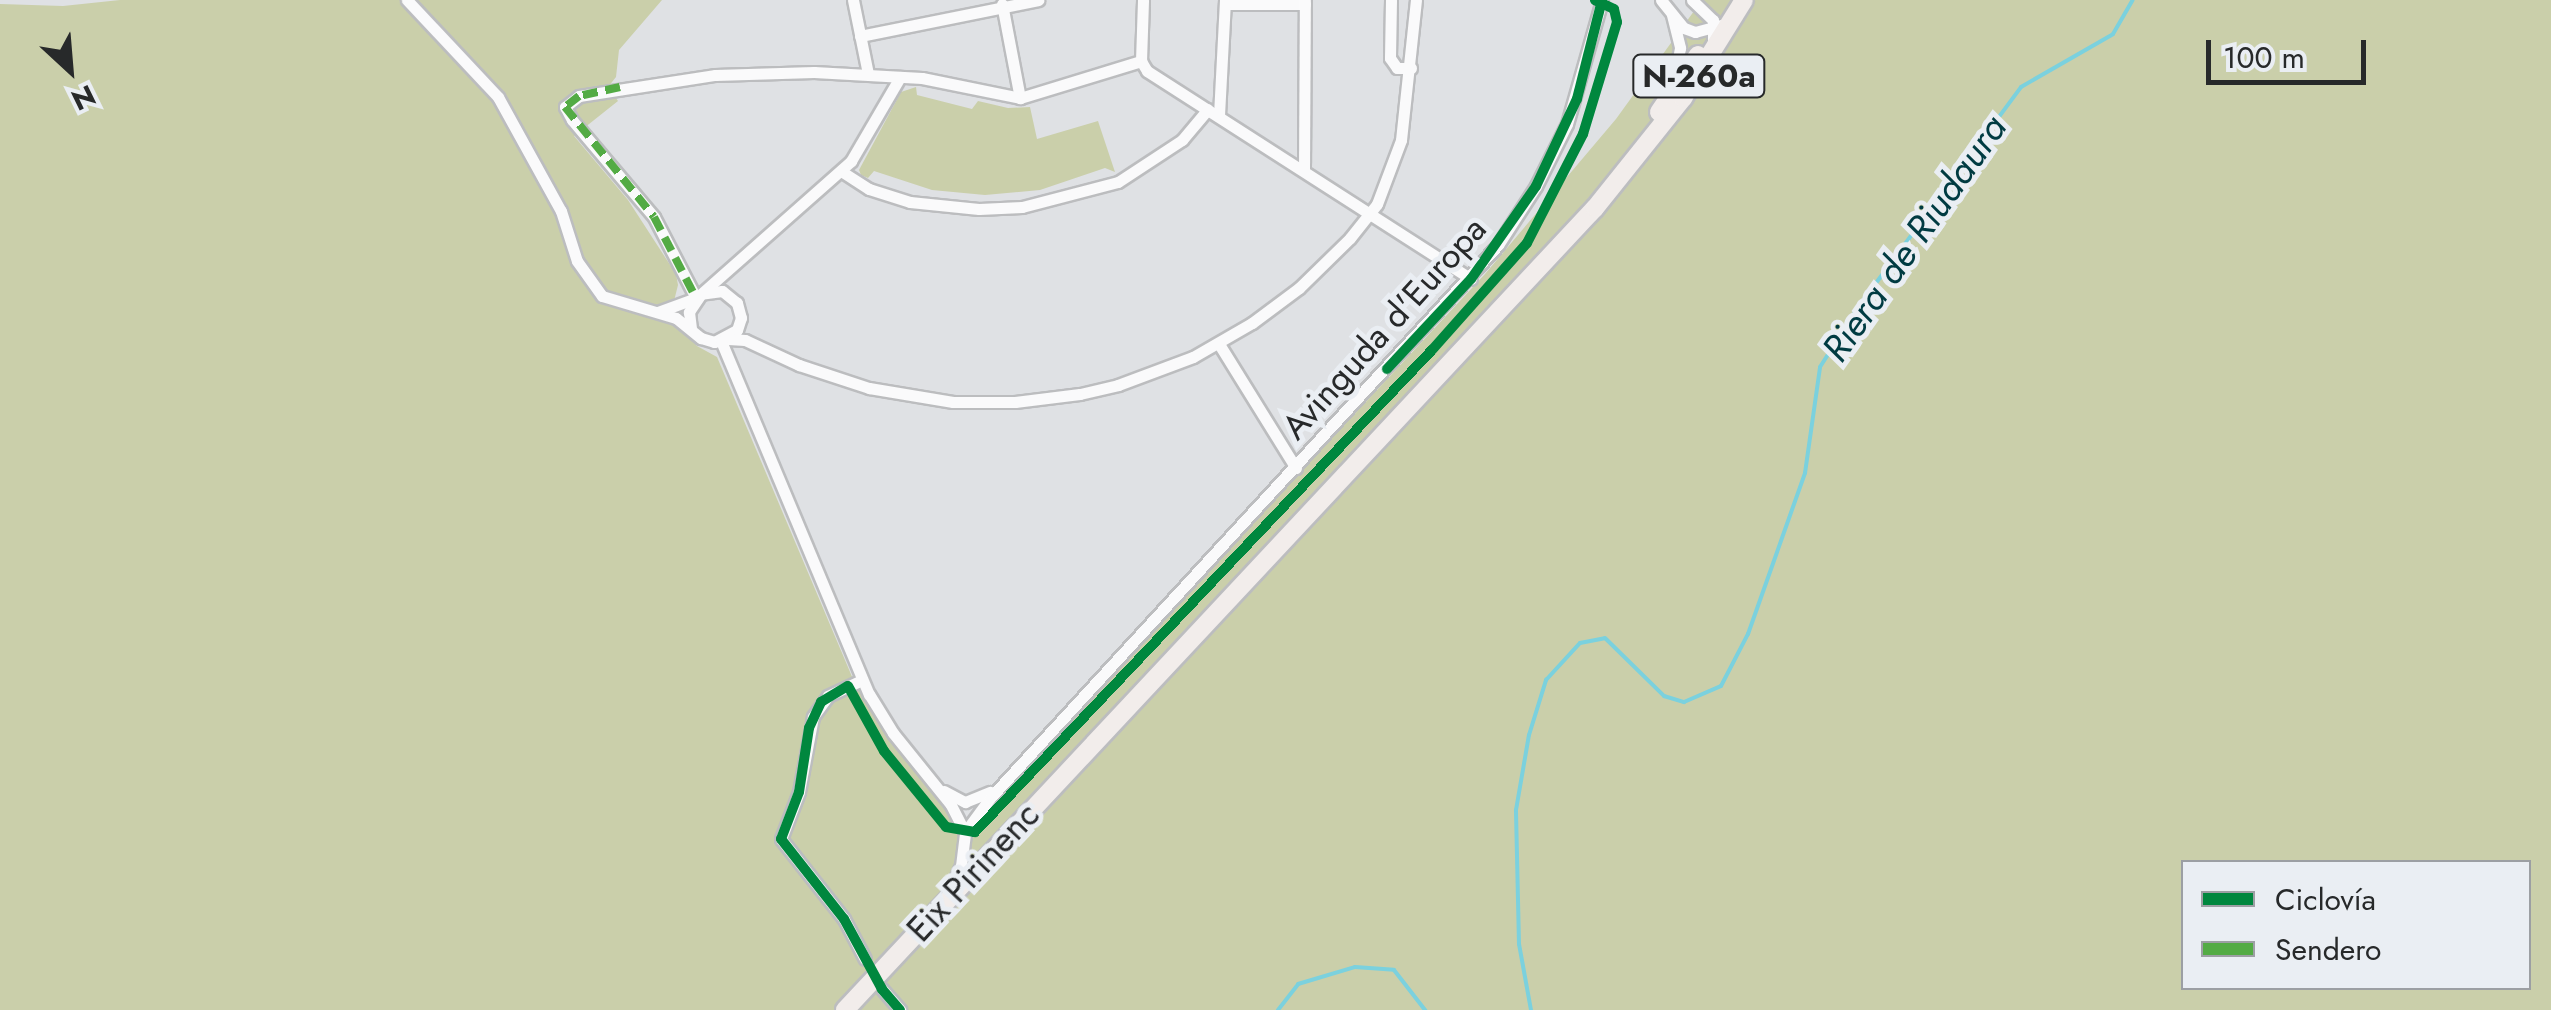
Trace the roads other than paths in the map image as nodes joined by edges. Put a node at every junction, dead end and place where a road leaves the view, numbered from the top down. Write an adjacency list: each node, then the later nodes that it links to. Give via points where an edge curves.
1 (407, 0): 33 (street, via 498,97 561,211 593,286 612,301)
2 (854, 0): 16 (street)
3 (1038, 0): 13 (street)
4 (1143, 0): 17 (street)
5 (1391, 0): 18 (street, via 1390,58 1397,68)
6 (1416, 0): 18 (street)
7 (1660, 0): 14 (street)
8 (1692, 0): 15 (street, via 1709,12)
9 (1737, 0): 15 (main road, Eix Pirinenc / N-260a); 24 (main road, Eix Pirinenc / N-260a, via 1707,64)
10 (1602, 1): 30 (street, Avinguda d'Europa, via 1552,159)
11 (1225, 2): 12 (street); 23 (street)
12 (1305, 2): 25 (street)
13 (1002, 4): 16 (street); 21 (street)
14 (1671, 11): 15 (street, via 1684,28); 22 (street, via 1680,64)
15 (1715, 28): 22 (main road, Eix Pirinenc / N-260a); 24 (street)
16 (860, 36): 19 (street)
17 (1141, 61): 21 (street); 23 (street)
18 (1411, 68): 27 (street, via 1394,166)
19 (868, 74): 20 (street); 31 (street, via 758,73 620,86 579,96 565,107 654,217)
20 (900, 77): 21 (street); 26 (street)
21 (1020, 98)
22 (1664, 104): 28 (main road, Eix Pirinenc / N-260a)
23 (1213, 112): 25 (street); 26 (street, via 1118,182 1022,207 910,202)
24 (1647, 147): 28 (main road, Eix Pirinenc / N-260a)
25 (1304, 170): 27 (street)
26 (841, 171): 29 (street)
27 (1369, 214): 30 (street); 37 (street, via 1312,276)
28 (1552, 251): 44 (main road, Eix Pirinenc / N-260a)
29 (740, 260): 31 (street); 32 (street, via 729,281)
30 (1471, 280): 39 (street, Avinguda d'Europa)
31 (699, 296): 32 (street, via 722,291); 33 (street); 35 (street, via 689,312)
32 (734, 299): 34 (street)
33 (658, 312): 35 (street)
34 (740, 318): 36 (street); 38 (street)
35 (691, 328): 36 (street, via 707,341)
36 (724, 340): 38 (street); 40 (street)
37 (1219, 344): 38 (street, via 1118,385 986,403 869,388); 39 (street)
38 (766, 350)
39 (1296, 468): 41 (street, Avinguda d'Europa)
40 (862, 680): 42 (street, via 892,733); 45 (street, via 828,696 814,717 799,792 781,839 844,919)
41 (1010, 776): 42 (street, Avinguda d'Europa, via 974,801 957,800); 43 (street, Avinguda d'Europa)
42 (933, 782): 43 (street)
43 (965, 832): 44 (street, Avinguda d'Europa, via 957,876)
44 (937, 910): 47 (main road, Eix Pirinenc / N-260a)
45 (864, 960)
46 (882, 989): 48 (street)
47 (844, 1010)
48 (900, 1010)

